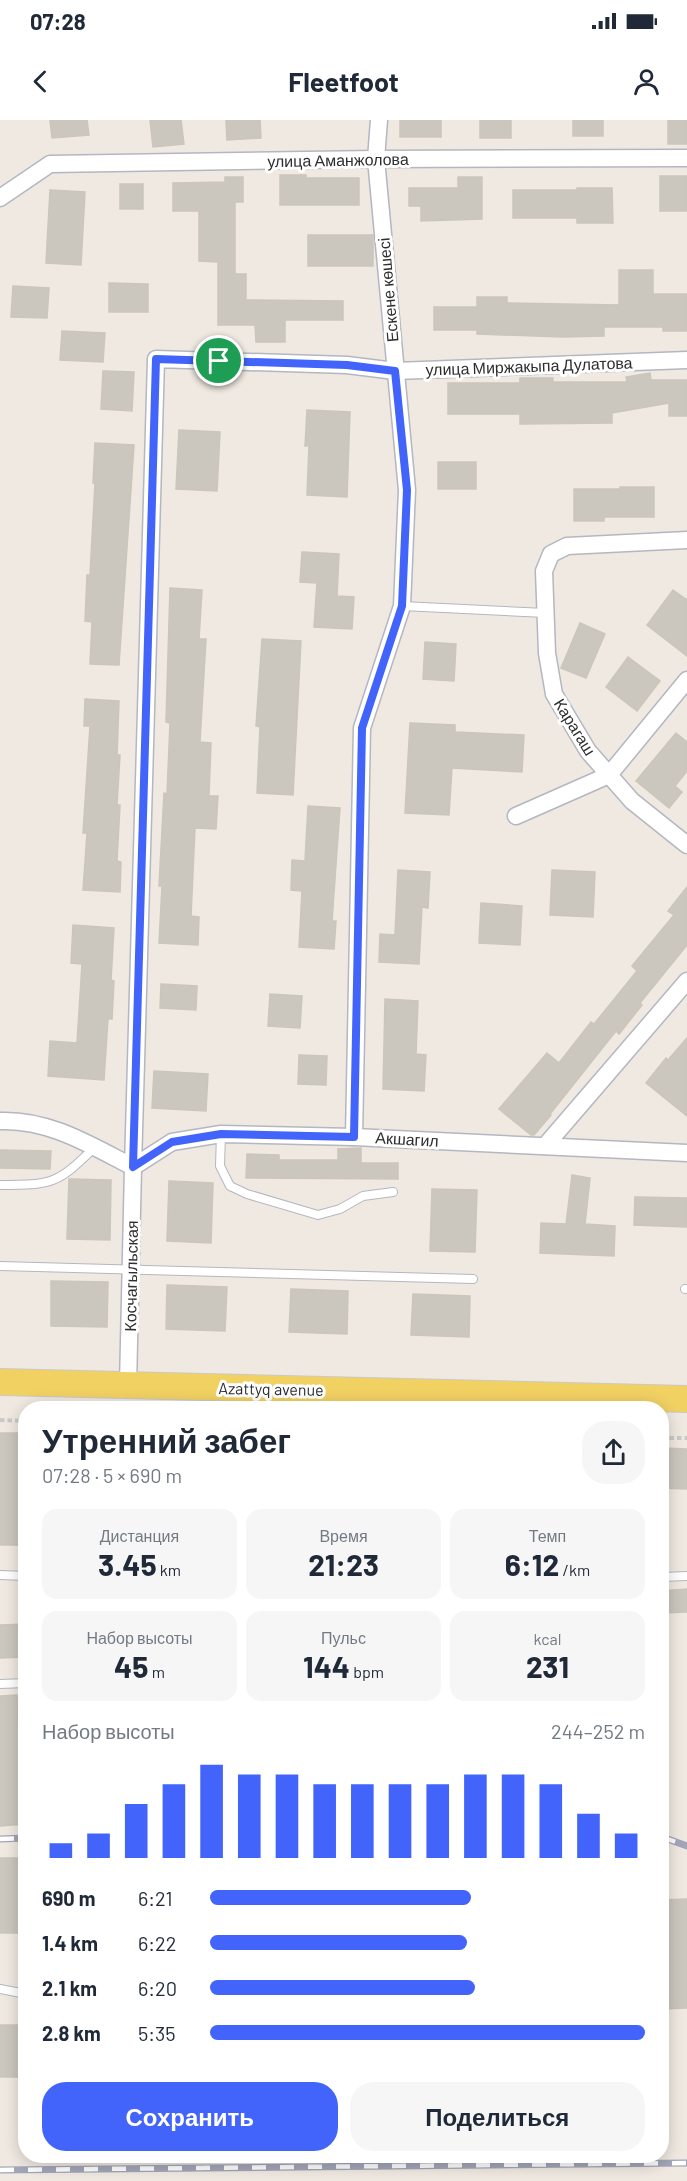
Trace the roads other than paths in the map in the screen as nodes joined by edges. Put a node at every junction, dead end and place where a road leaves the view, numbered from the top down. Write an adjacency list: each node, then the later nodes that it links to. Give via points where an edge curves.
1 (379, 120): 3 (street, Ескене көшесі)
2 (687, 158): 3 (street, улица Аманжолова)
3 (376, 159): 4 (street, улица Аманжолова, via 50,164); 7 (street, Ескене көшесі)
4 (0, 198)
5 (156, 359): 7 (street, улица Миржакыпа Дулатова, via 347,365); 22 (street, Косчагыльская)
6 (687, 360): 7 (street, улица Миржакыпа Дулатова)
7 (395, 371): 9 (street, Ескене көшесі, via 407,490)
8 (687, 540): 10 (street, Карагаш, via 567,546 551,554 544,571)
9 (402, 606): 10 (lane); 18 (street, Ескене көшесі, via 362,728)
10 (546, 614): 12 (street, Карагаш, via 546,653 554,694 588,751)
11 (687, 680): 12 (street)
12 (609, 775): 13 (street); 14 (street, Карагаш, via 632,801)
13 (516, 816)
14 (687, 845)
15 (687, 981): 19 (street)
16 (0, 1121): 20 (street, via 22,1120 72,1135)
17 (221, 1134): 18 (street, Акшагил); 22 (street, Акшагил, via 172,1142); 24 (lane, via 220,1166 230,1186 247,1194 318,1215 340,1209 363,1196)
18 (354, 1137): 19 (street, Акшагил)
19 (545, 1146): 21 (street, Акшагил)
20 (95, 1147): 22 (street); 23 (lane, via 53,1182)
21 (687, 1153)
22 (133, 1167): 26 (street, Косчагыльская)
23 (0, 1185)
24 (393, 1192)
25 (0, 1266): 26 (lane)
26 (132, 1269): 27 (lane); 29 (street, Косчагыльская)
27 (473, 1279)
28 (0, 1382): 29 (main road, Azattyq avenue)
29 (128, 1386): 30 (main road, Azattyq avenue, via 362,1396)
30 (687, 1399)
31 (0, 1575): 33 (lane)
32 (687, 1575): 34 (lane)
33 (18, 1576)
34 (669, 1576)
35 (18, 1683): 36 (lane)
36 (0, 1684)
37 (0, 1989): 38 (lane)
38 (18, 1992)

